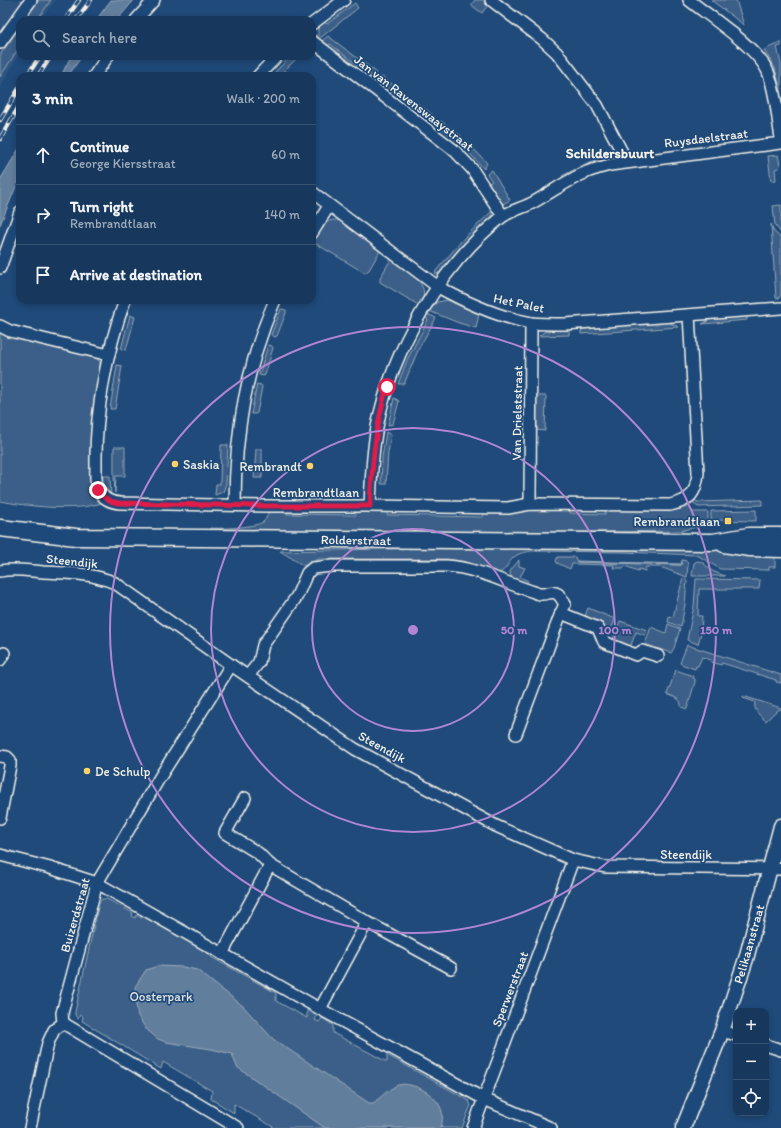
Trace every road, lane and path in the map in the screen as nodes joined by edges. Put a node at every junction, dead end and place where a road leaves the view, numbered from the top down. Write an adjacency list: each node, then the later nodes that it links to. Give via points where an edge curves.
1 (31, 0): 6 (street)
2 (154, 0): 7 (street)
3 (344, 0): 9 (street)
4 (491, 0): 18 (street, via 557,53 597,105)
5 (689, 0): 16 (street, via 757,54 763,63 770,78)
6 (19, 16)
7 (140, 16)
8 (16, 21): 10 (street)
9 (316, 21)
10 (0, 43)
11 (316, 43): 21 (street, Jan van Ravenswaaystraat, via 454,150 472,169)
12 (105, 60): 14 (street)
13 (273, 60): 15 (street)
14 (97, 72)
15 (262, 72)
16 (781, 138)
17 (781, 143): 18 (street, Ruysdaelstraat)
18 (625, 162): 21 (street, Ruysdaelstraat, via 587,172)
19 (316, 195): 20 (street, Het Palet)
20 (329, 206): 23 (street); 25 (street, Het Palet)
21 (503, 216): 25 (street, Ruysdaelstraat, via 470,247)
22 (16, 223): 24 (street)
23 (316, 227)
24 (0, 268)
25 (438, 287): 30 (street, Het Palet, via 485,310); 35 (street, Ruysdaelstraat, via 411,331 387,387 376,429)
26 (124, 304): 32 (street, Rembrandtlaan)
27 (273, 304): 34 (street, via 256,349 243,402 236,454)
28 (781, 308): 29 (street, Het Palet)
29 (689, 315): 30 (street, Het Palet, via 565,324); 33 (street, Rembrandtlaan, via 698,473 692,495 680,503 670,505)
30 (532, 323): 33 (street, Van Drielststraat)
31 (0, 326): 32 (street)
32 (109, 356): 34 (street, Rembrandtlaan, via 100,406 96,455 96,483 103,496 109,502 120,503)
33 (530, 504): 35 (street, Rembrandtlaan, via 508,508)
34 (235, 505): 35 (street, Rembrandtlaan)
35 (370, 506)
36 (0, 528): 38 (main road, Rolderstraat, via 76,538)
37 (781, 536): 38 (main road, Rolderstraat, via 749,536)
38 (713, 542): 39 (main road, Rolderstraat, via 750,548)
39 (781, 549)
40 (0, 572): 43 (street, Steendijk, via 12,570 86,574 109,580)
41 (561, 613): 42 (street, via 598,628 604,642 636,655 642,651); 44 (street, via 565,604 557,594 540,594 462,567 313,568 307,573 297,596 263,645 259,662); 45 (street)
42 (658, 656)
43 (231, 665): 44 (street, Steendijk); 54 (street, Buizerdstraat)
44 (248, 676): 51 (street, Steendijk, via 355,749 496,826)
45 (516, 734)
46 (0, 756): 48 (street, via 10,760 10,766)
47 (245, 798): 52 (street, via 225,834 258,853)
48 (0, 818)
49 (781, 826): 53 (street, Pelikaanstraat)
50 (0, 855): 54 (street)
51 (573, 860): 53 (street, Steendijk, via 605,867); 64 (street, Sperwerstraat)
52 (270, 865): 55 (street); 56 (street)
53 (776, 868): 60 (street, Pelikaanstraat)
54 (97, 883): 56 (street); 59 (street, Buizerdstraat, via 62,1013)
55 (367, 922): 57 (street); 58 (street)
56 (222, 954): 58 (street)
57 (451, 968)
58 (320, 1009): 64 (street)
59 (63, 1023): 65 (street, via 54,1030 48,1043); 66 (street)
60 (722, 1030): 61 (street); 69 (street, Pelikaanstraat)
61 (733, 1034)
62 (769, 1046): 63 (street)
63 (781, 1050)
64 (484, 1099): 67 (street, Sperwerstraat); 68 (street)
65 (30, 1128)
66 (238, 1128)
67 (473, 1128)
68 (551, 1128)
69 (683, 1128)

